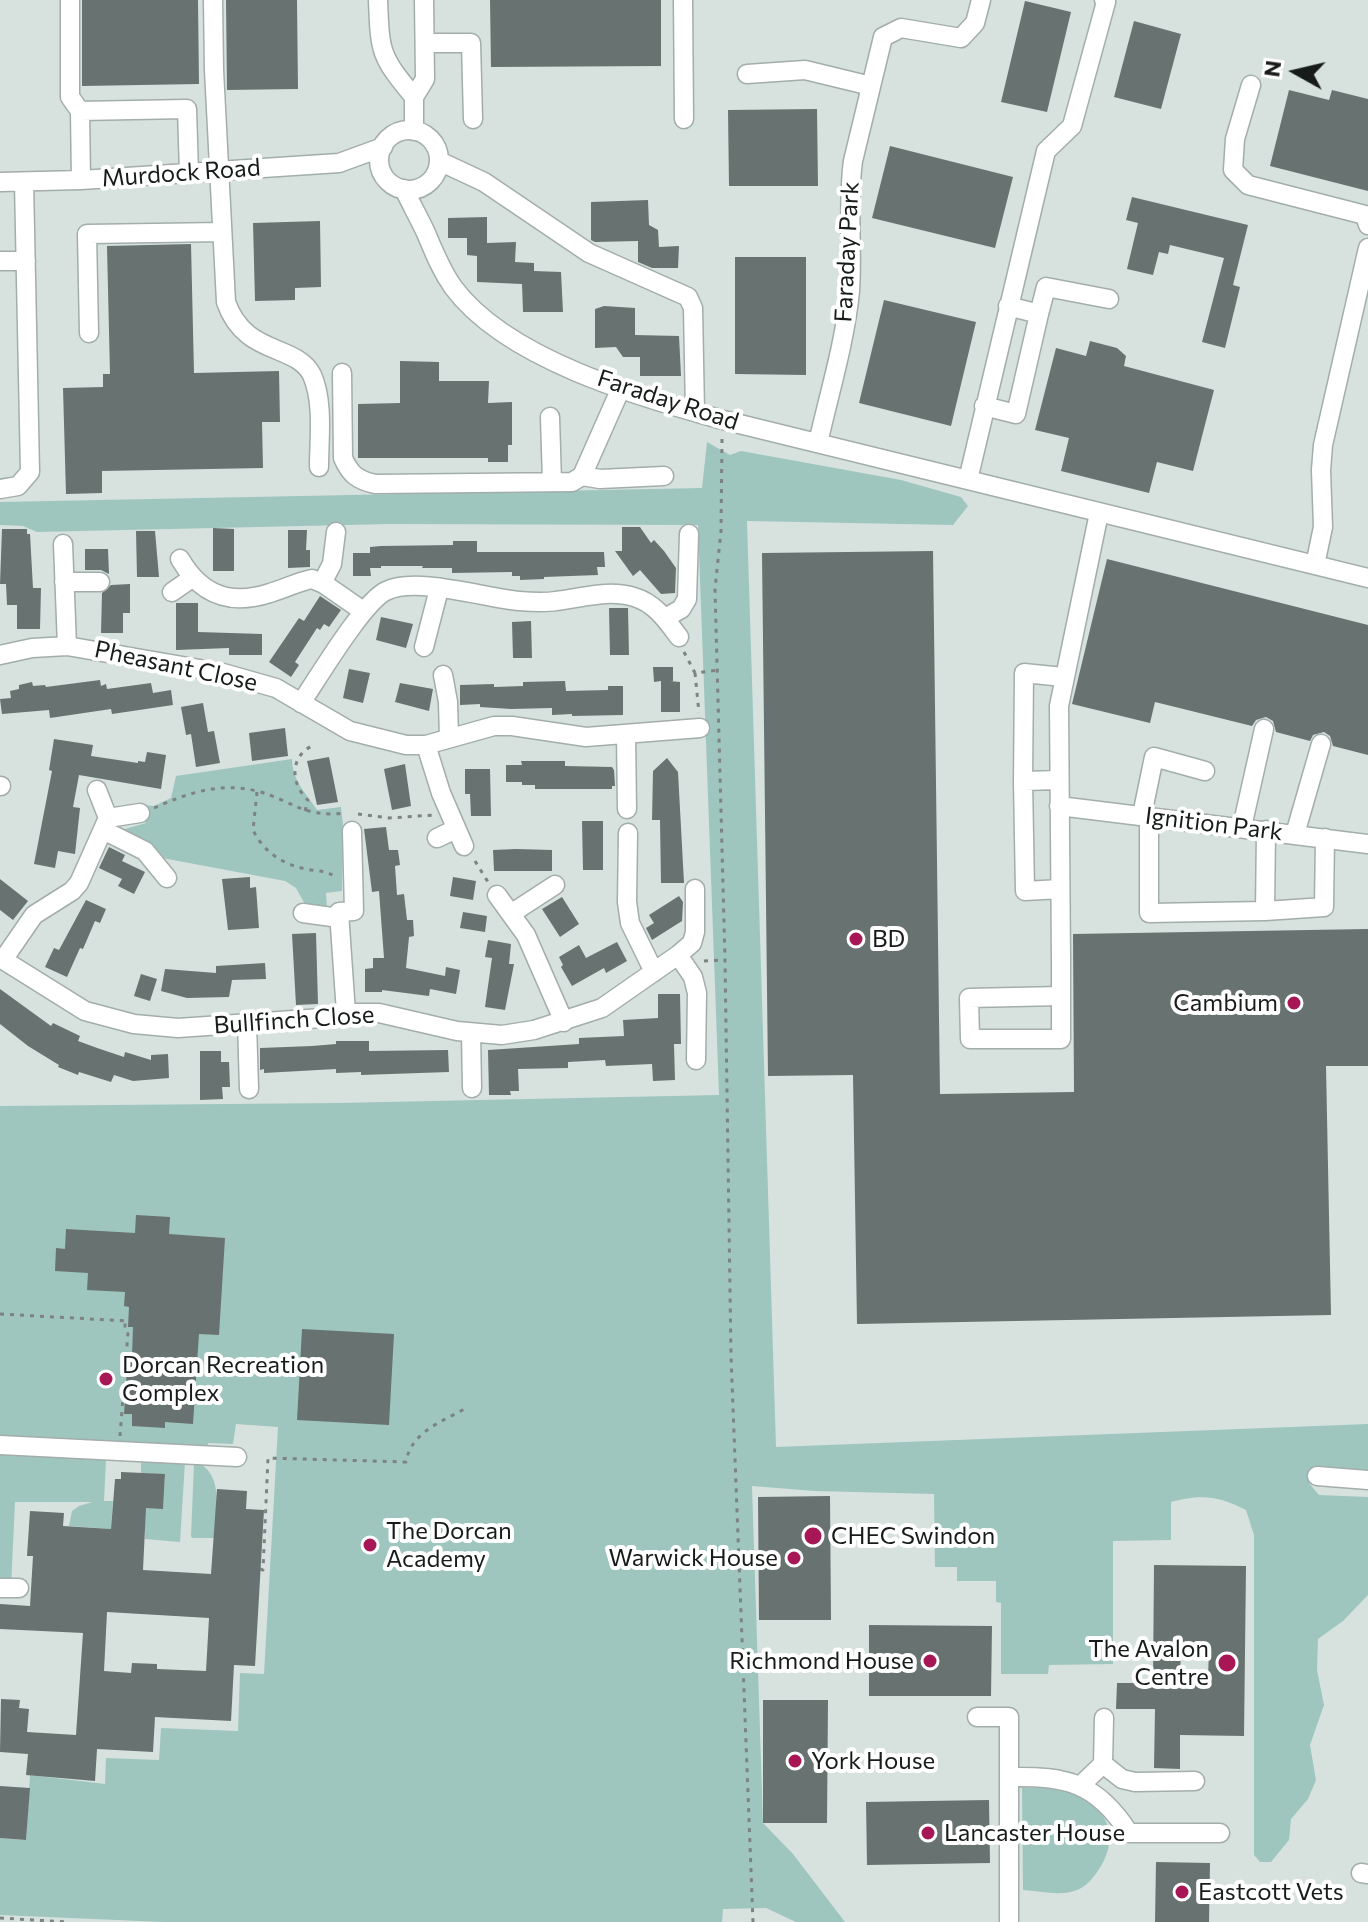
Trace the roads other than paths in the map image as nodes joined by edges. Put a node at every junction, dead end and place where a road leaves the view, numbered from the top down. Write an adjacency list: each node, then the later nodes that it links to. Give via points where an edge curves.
1 (70, 0): 15 (street, via 70,97)
2 (202, 0): 14 (street, via 204,97 197,108)
3 (213, 0): 22 (street)
4 (378, 0): 13 (street, via 381,51)
5 (424, 0): 9 (street)
6 (683, 0): 17 (street)
7 (981, 0): 12 (street, Faraday Park, via 975,23 961,38 901,28 883,37)
8 (1104, 0): 36 (street, via 1072,126 1046,151)
9 (425, 43): 13 (street, via 425,79); 16 (street, via 471,43)
10 (747, 74): 12 (street, via 805,70)
11 (1251, 85): 29 (street, via 1235,139 1233,170 1248,185 1365,215)
12 (871, 86): 46 (street, Faraday Park, via 850,182 850,292)
13 (414, 97): 18 (street)
14 (187, 109): 15 (street); 23 (street)
15 (80, 111): 25 (street)
16 (473, 119)
17 (684, 119)
18 (414, 131): 19 (street, via 397,133); 21 (street, via 434,142)
19 (383, 147): 20 (street, Murdock Road); 24 (street)
20 (339, 163): 22 (street, Murdock Road); 24 (street, Murdock Road)
21 (436, 170): 28 (street, via 420,188); 30 (street); 44 (street, via 484,182 589,253 688,297 693,308)
22 (221, 171): 23 (street, Murdock Road); 31 (street)
23 (189, 173): 25 (street, Murdock Road)
24 (384, 176): 28 (street)
25 (81, 180): 27 (street, Murdock Road)
26 (0, 182): 27 (street, Murdock Road)
27 (24, 182): 33 (street)
28 (404, 189): 30 (street, Faraday Road)
29 (1368, 225)
30 (425, 231): 42 (street, Faraday Road, via 454,288 498,332)
31 (222, 232): 38 (street, via 87,234); 47 (street, via 224,292 234,320 255,341 301,362 312,375 319,404)
32 (1368, 248): 58 (street, via 1323,445 1323,527)
33 (26, 253): 34 (street); 52 (street, via 30,472 18,486)
34 (0, 261)
35 (1109, 299): 37 (street, via 1046,287)
36 (1008, 306): 37 (street); 39 (street)
37 (1039, 314): 40 (street)
38 (89, 333)
39 (996, 353): 40 (street); 43 (street)
40 (1027, 361): 43 (street, via 1016,414)
41 (342, 373): 51 (street, via 343,458 359,481)
42 (621, 388): 44 (street, Faraday Road); 48 (street)
43 (984, 406): 50 (street)
44 (695, 412): 46 (street, Faraday Road)
45 (550, 417): 51 (street)
46 (818, 443): 50 (street, Faraday Road)
47 (319, 467)
48 (582, 476): 49 (street); 51 (street)
49 (664, 476)
50 (968, 480): 53 (street, Faraday Road)
51 (552, 482)
52 (0, 489)
53 (1099, 513): 58 (street, Faraday Road); 73 (street)
54 (336, 532): 63 (street, via 332,564)
55 (689, 534): 67 (street, via 689,591)
56 (63, 544): 61 (street, Pheasant Close)
57 (180, 559): 59 (street)
58 (1315, 565): 60 (street, Faraday Road)
59 (192, 578): 63 (street, via 217,595 246,599 308,579); 65 (street)
60 (1368, 578)
61 (64, 582): 62 (street); 69 (street, Pheasant Close)
62 (100, 582)
63 (322, 583): 66 (street)
64 (439, 589): 66 (street, via 394,587); 67 (street, via 532,602 617,593); 70 (street)
65 (172, 592)
66 (363, 611): 74 (street)
67 (673, 614): 68 (street)
68 (679, 637)
69 (67, 646): 71 (street, Pheasant Close); 74 (street, Pheasant Close, via 262,682)
70 (424, 647)
71 (0, 655)
72 (443, 675): 78 (street)
73 (1063, 677): 82 (street); 83 (street, via 1024,673)
74 (301, 703): 80 (street, Pheasant Close, via 368,738)
75 (700, 728): 77 (street, Pheasant Close)
76 (1264, 729): 91 (street)
77 (626, 734): 78 (street, Pheasant Close, via 586,737 494,726); 86 (street)
78 (449, 738): 80 (street, Pheasant Close)
79 (1321, 744): 95 (street)
80 (426, 745): 89 (street)
81 (1205, 771): 88 (street, via 1154,757)
82 (1059, 780): 83 (street); 85 (street)
83 (1023, 781): 103 (street, via 1025,891)
84 (97, 790): 90 (street)
85 (1059, 806): 88 (street, Ignition Park); 103 (street)
86 (627, 809)
87 (140, 813): 90 (street)
88 (1146, 816): 91 (street, Ignition Park); 105 (street, via 1149,913)
89 (453, 821): 96 (street); 99 (street)
90 (106, 824): 100 (street, via 145,851); 110 (street, via 79,883 34,915)
91 (1242, 827): 92 (street, Ignition Park)
92 (1266, 830): 95 (street, Ignition Park); 105 (street)
93 (352, 831): 108 (street)
94 (628, 833): 111 (street, via 630,923)
95 (1295, 834): 97 (street, Ignition Park)
96 (437, 838)
97 (1325, 838): 98 (street, Ignition Park); 105 (street, via 1324,907)
98 (1368, 844)
99 (464, 846)
100 (167, 878)
101 (555, 885): 107 (street)
102 (695, 889): 109 (street, via 695,932 692,943)
103 (1060, 889): 112 (street)
104 (497, 895): 107 (street)
105 (1265, 911)
106 (303, 913): 108 (street)
107 (512, 913): 115 (street, via 536,953)
108 (347, 915): 113 (street)
109 (678, 955): 111 (street, Bullfinch Close); 117 (street, via 697,993)
110 (1, 959): 114 (street, Bullfinch Close, via 78,1007 118,1021 178,1028)
111 (654, 972): 115 (street, Bullfinch Close, via 602,1008)
112 (1061, 996): 112 (street, via 1061,1039 970,1039 969,998)
113 (346, 1013): 114 (street, Bullfinch Close); 116 (street, Bullfinch Close, via 379,1013)
114 (247, 1022): 119 (street)
115 (564, 1022): 116 (street, Bullfinch Close, via 519,1033)
116 (471, 1033): 118 (street)
117 (696, 1060)
118 (472, 1088)
119 (249, 1089)
120 (0, 1445): 121 (street)
121 (237, 1457)
122 (1317, 1476): 123 (street)
123 (1368, 1480)
124 (0, 1588): 125 (street)
125 (19, 1588)
126 (977, 1717): 129 (street, via 1009,1717)
127 (1104, 1718): 128 (street)
128 (1103, 1764): 130 (street, via 1135,1782); 131 (street)
129 (1010, 1777): 131 (street, via 1047,1776); 133 (street)
130 (1195, 1781)
131 (1081, 1785): 132 (street, via 1113,1808 1129,1833)
132 (1220, 1833)
133 (1009, 1922)

